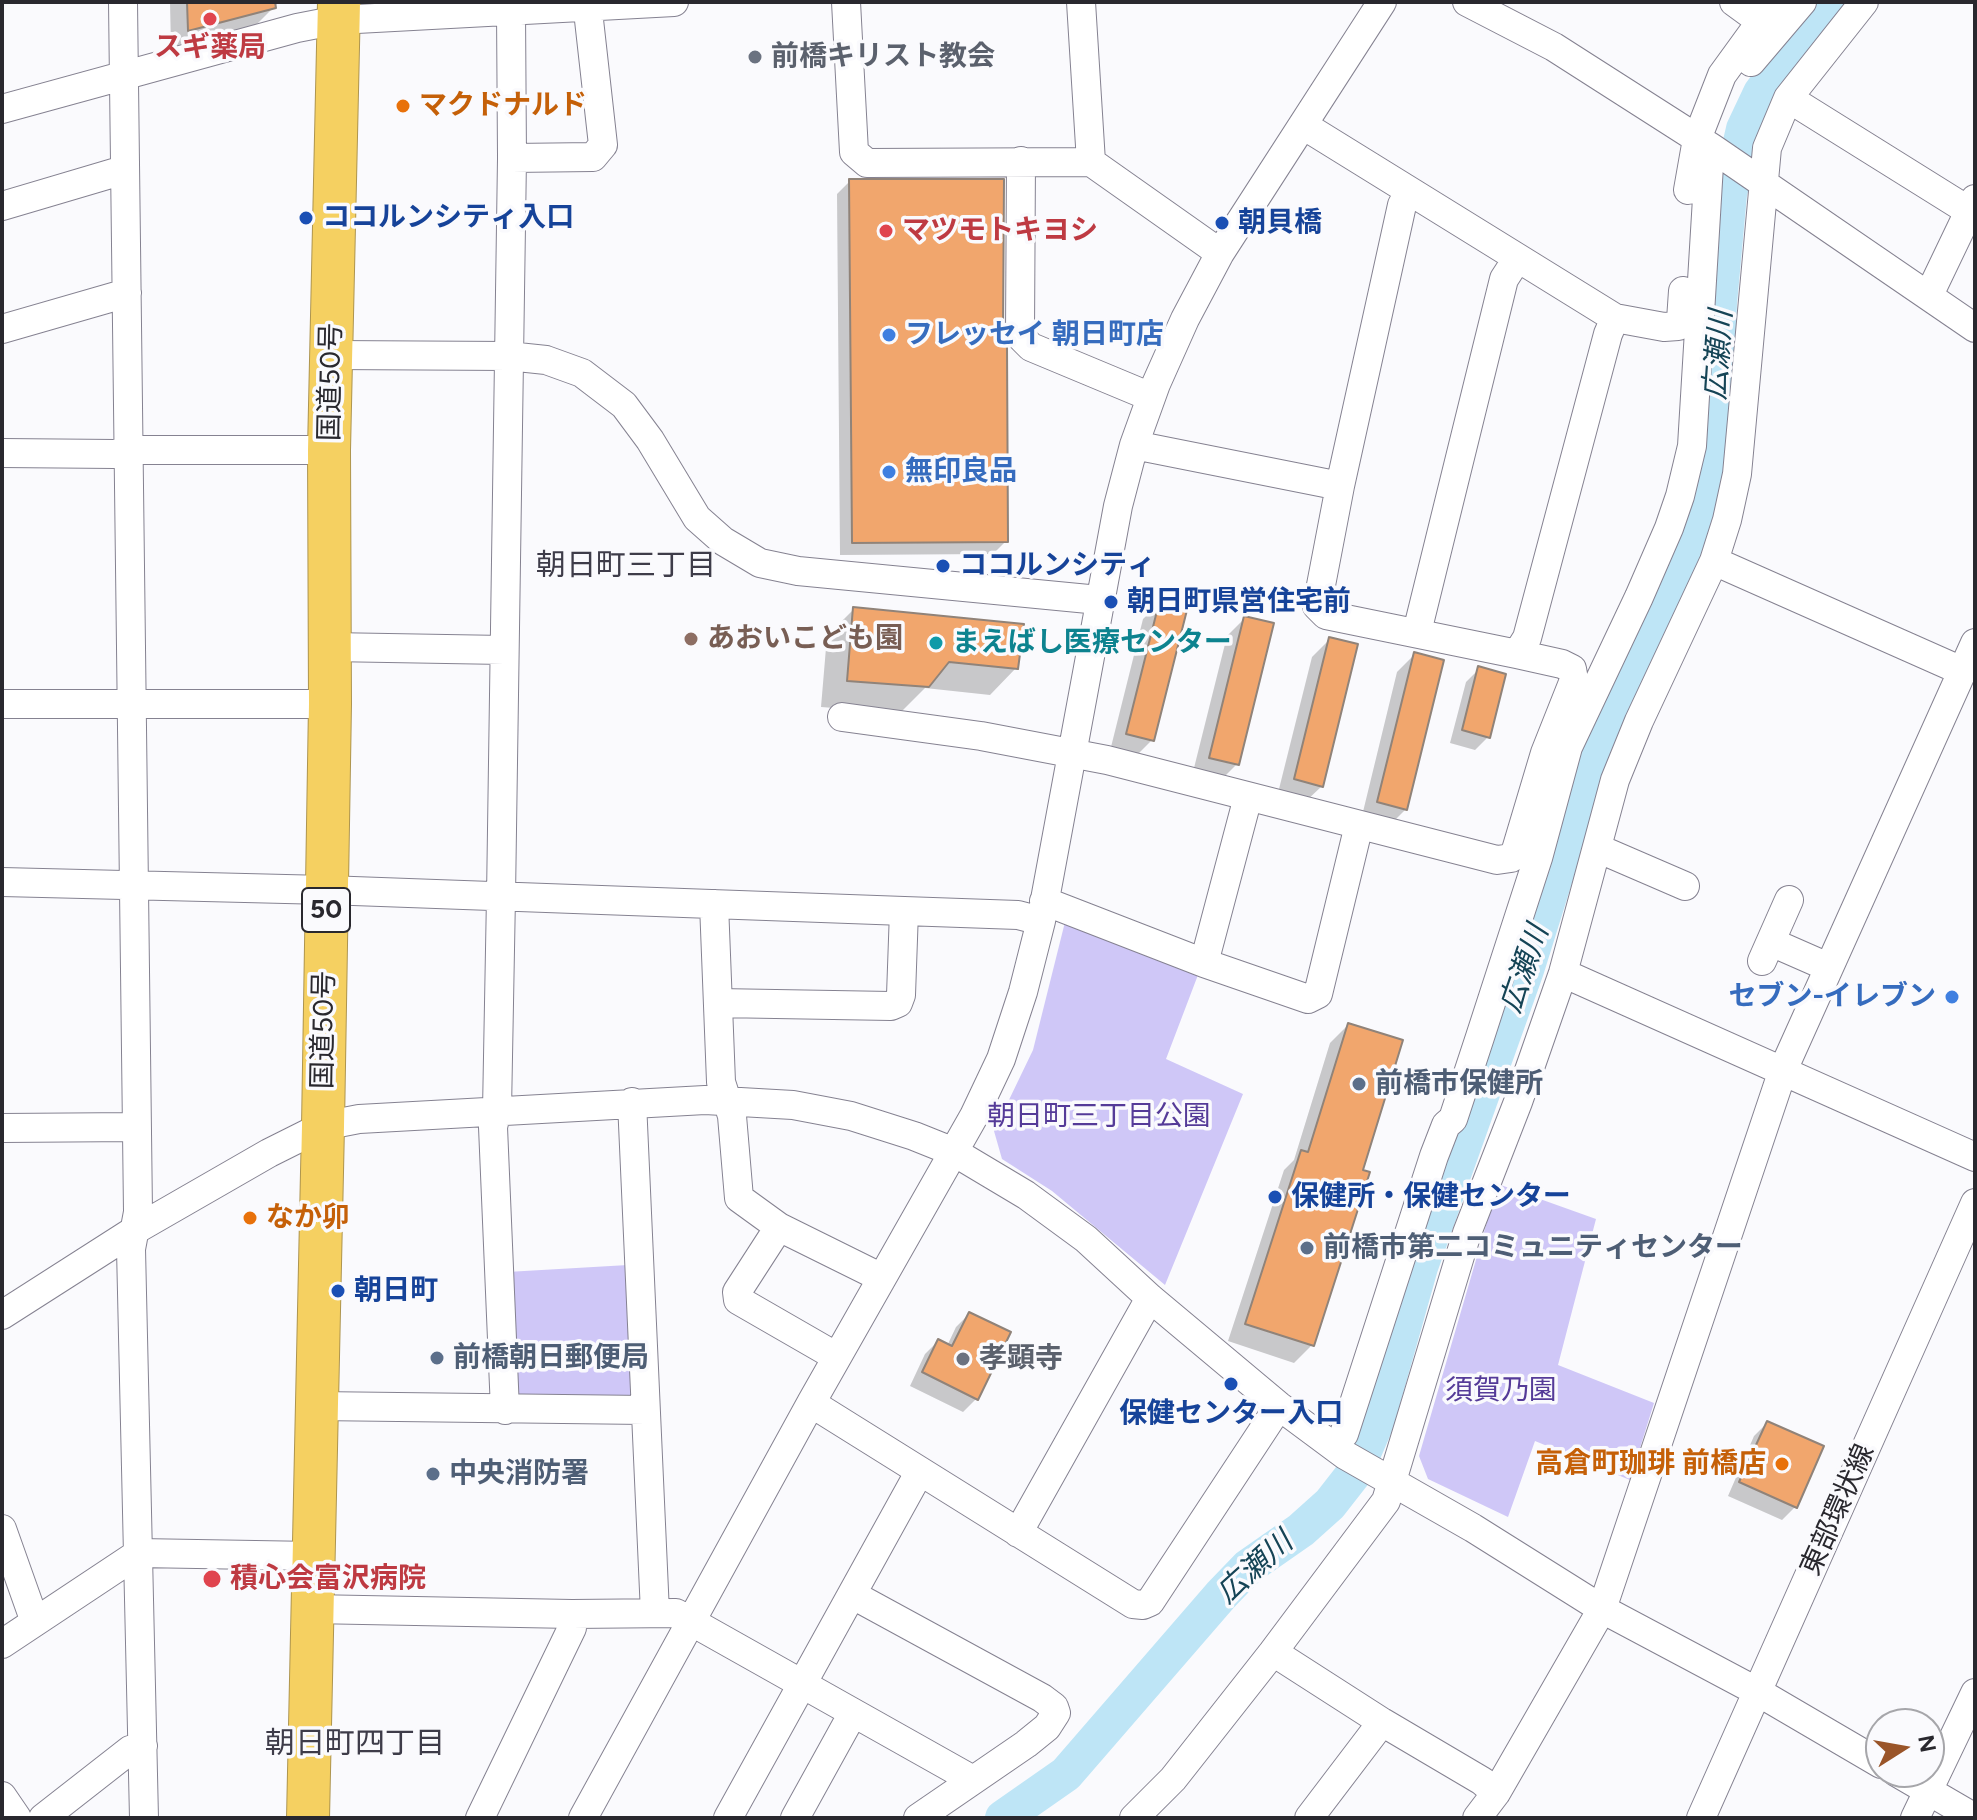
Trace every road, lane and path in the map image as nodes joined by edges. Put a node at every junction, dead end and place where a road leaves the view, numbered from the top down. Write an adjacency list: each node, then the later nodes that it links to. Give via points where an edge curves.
1 (123, 2): 15 (street)
2 (674, 2): 10 (street)
3 (846, 2): 21 (street, via 854,152 867,163)
4 (1081, 2): 22 (street)
5 (1382, 2): 18 (street)
6 (1467, 2): 19 (street, via 1554,47)
7 (1734, 2): 14 (street)
8 (1802, 2): 19 (street, via 1745,69)
9 (1864, 2): 16 (street)
10 (587, 4): 13 (street); 20 (street, via 603,145 593,157)
11 (464, 8): 12 (street); 13 (street)
12 (338, 11): 15 (street, via 297,28); 35 (highway, 国道50号 / 50)
13 (511, 11): 20 (street)
14 (1767, 11): 19 (street, via 1722,75)
15 (125, 75): 17 (street); 23 (street)
16 (1788, 98): 24 (street); 26 (street)
17 (2, 109)
18 (1303, 125): 25 (street); 28 (street)
19 (1710, 147): 24 (street); 32 (street, via 1689,178 1678,326); 93 (street, via 1692,446 1680,496 1568,747 1535,869 1453,1119 1434,1156)
20 (512, 158): 36 (street)
21 (1021, 161): 22 (street); 37 (street, via 1023,339)
22 (1091, 162): 28 (street)
23 (125, 172): 27 (street); 30 (street)
24 (1757, 177): 31 (street); 43 (street, via 1737,474)
25 (1409, 192): 29 (street); 42 (street)
26 (1972, 205): 31 (street)
27 (2, 206)
28 (1220, 253): 37 (street)
29 (1517, 259): 32 (street); 45 (street, via 1504,279)
30 (127, 293): 34 (street); 39 (street)
31 (1929, 295): 33 (street)
32 (1615, 318): 49 (street, via 1527,638)
33 (1975, 328)
34 (2, 329)
35 (333, 355): 36 (street); 40 (highway, 国道50号 / 50)
36 (508, 356): 44 (street, via 546,360 582,373 624,405 697,518 760,563); 48 (street)
37 (1151, 397): 38 (street)
38 (1134, 445): 42 (street); 44 (street)
39 (129, 450): 40 (street); 41 (street); 52 (street)
40 (329, 450): 47 (highway, 国道50号 / 50)
41 (2, 453)
42 (1340, 486): 45 (street, via 1319,610)
43 (1714, 561): 50 (street); 58 (street, via 1623,759)
44 (1099, 600): 55 (street)
45 (1417, 632): 49 (street)
46 (1975, 643): 50 (street)
47 (330, 647): 48 (street); 53 (highway, 国道50号 / 50)
48 (504, 650): 63 (street)
49 (1517, 654): 57 (street, via 1562,664 1574,673 1514,855 1497,860)
50 (1962, 671): 69 (street)
51 (2, 704): 52 (street)
52 (134, 704): 53 (street); 60 (street)
53 (330, 704): 62 (highway, 国道50号 / 50)
54 (842, 717): 55 (street)
55 (1071, 753): 56 (street); 67 (street)
56 (1248, 797): 57 (street); 68 (street)
57 (1359, 825): 68 (street, via 1318,994 1308,999)
58 (1597, 848): 61 (street); 70 (street)
59 (2, 882): 60 (street)
60 (133, 885): 62 (street); 77 (street)
61 (1685, 886)
62 (326, 890): 63 (street); 76 (highway, 国道50号 / 50)
63 (501, 896): 65 (street); 75 (street)
64 (1789, 900): 69 (street, via 1766,952)
65 (714, 904): 66 (street); 71 (street)
66 (904, 911): 67 (street); 71 (street, via 898,1003)
67 (1042, 911): 68 (street); 79 (street, via 1001,1059)
68 (1204, 963)
69 (1828, 967): 72 (street)
70 (1563, 973): 72 (street); 95 (street)
71 (718, 1003): 73 (street, via 721,1082)
72 (1783, 1070): 80 (street); 102 (street)
73 (728, 1101): 74 (street); 79 (street, via 851,1116); 82 (street, via 739,1198)
74 (632, 1102): 75 (street); 92 (street)
75 (497, 1110): 76 (street); 91 (street, via 493,1127)
76 (323, 1126): 83 (street); 89 (highway, 国道50号 / 50)
77 (135, 1127): 78 (street); 83 (street)
78 (2, 1128)
79 (954, 1152): 84 (street); 85 (street, via 1061,1220)
80 (1975, 1157)
81 (1975, 1203): 110 (street, 東部環状線)
82 (779, 1227): 84 (street); 87 (street, via 737,1292 738,1300)
83 (135, 1230): 86 (street); 98 (street, via 131,1249)
84 (882, 1278): 87 (street)
85 (1150, 1298): 90 (street); 97 (street)
86 (2, 1315)
87 (837, 1357): 88 (street)
88 (811, 1403): 94 (street); 106 (street)
89 (316, 1406): 91 (street); 99 (highway, 国道50号 / 50)
90 (1279, 1406): 93 (street); 97 (street, via 1150,1602 1133,1604)
91 (505, 1410): 92 (street)
92 (645, 1410): 103 (street)
93 (1344, 1444): 95 (street)
94 (920, 1471): 97 (street); 100 (street)
95 (1383, 1477): 102 (street); 108 (street, via 1386,1501)
96 (2, 1529): 105 (street)
97 (1018, 1533)
98 (139, 1553): 99 (street); 105 (street); 114 (street)
99 (313, 1556): 101 (highway, 国道50号 / 50)
100 (853, 1595): 109 (street); 116 (street, via 1054,1707 1047,1727)
101 (311, 1609): 104 (street); 124 (highway, 国道50号 / 50)
102 (1602, 1609): 110 (street); 119 (street)
103 (655, 1613): 104 (street); 106 (street, via 676,1613)
104 (572, 1614): 125 (street, via 572,1628)
105 (35, 1622): 107 (street)
106 (690, 1622): 109 (street); 126 (street)
107 (2, 1644)
108 (1273, 1652): 113 (street); 130 (street, via 1173,1779)
109 (802, 1684): 112 (street); 127 (street)
110 (1758, 1692): 115 (street); 133 (street, 東部環状線)
111 (1975, 1693): 118 (street)
112 (853, 1713): 116 (street); 128 (street)
113 (1382, 1722): 119 (street); 131 (street)
114 (143, 1746): 122 (street, via 130,1750); 123 (street)
115 (1865, 1755)
116 (973, 1780): 129 (street)
117 (1924, 1788): 118 (street)
118 (1927, 1790): 134 (street); 135 (street)
119 (1496, 1793): 132 (street)
120 (2, 1796): 121 (street)
121 (17, 1818)
122 (43, 1818)
123 (144, 1818)
124 (308, 1818)
125 (480, 1818)
126 (583, 1818)
127 (728, 1818)
128 (795, 1818)
129 (918, 1818)
130 (1134, 1818)
131 (1309, 1818)
132 (1477, 1818)
133 (1701, 1818)
134 (1915, 1818)
135 (1975, 1818)

